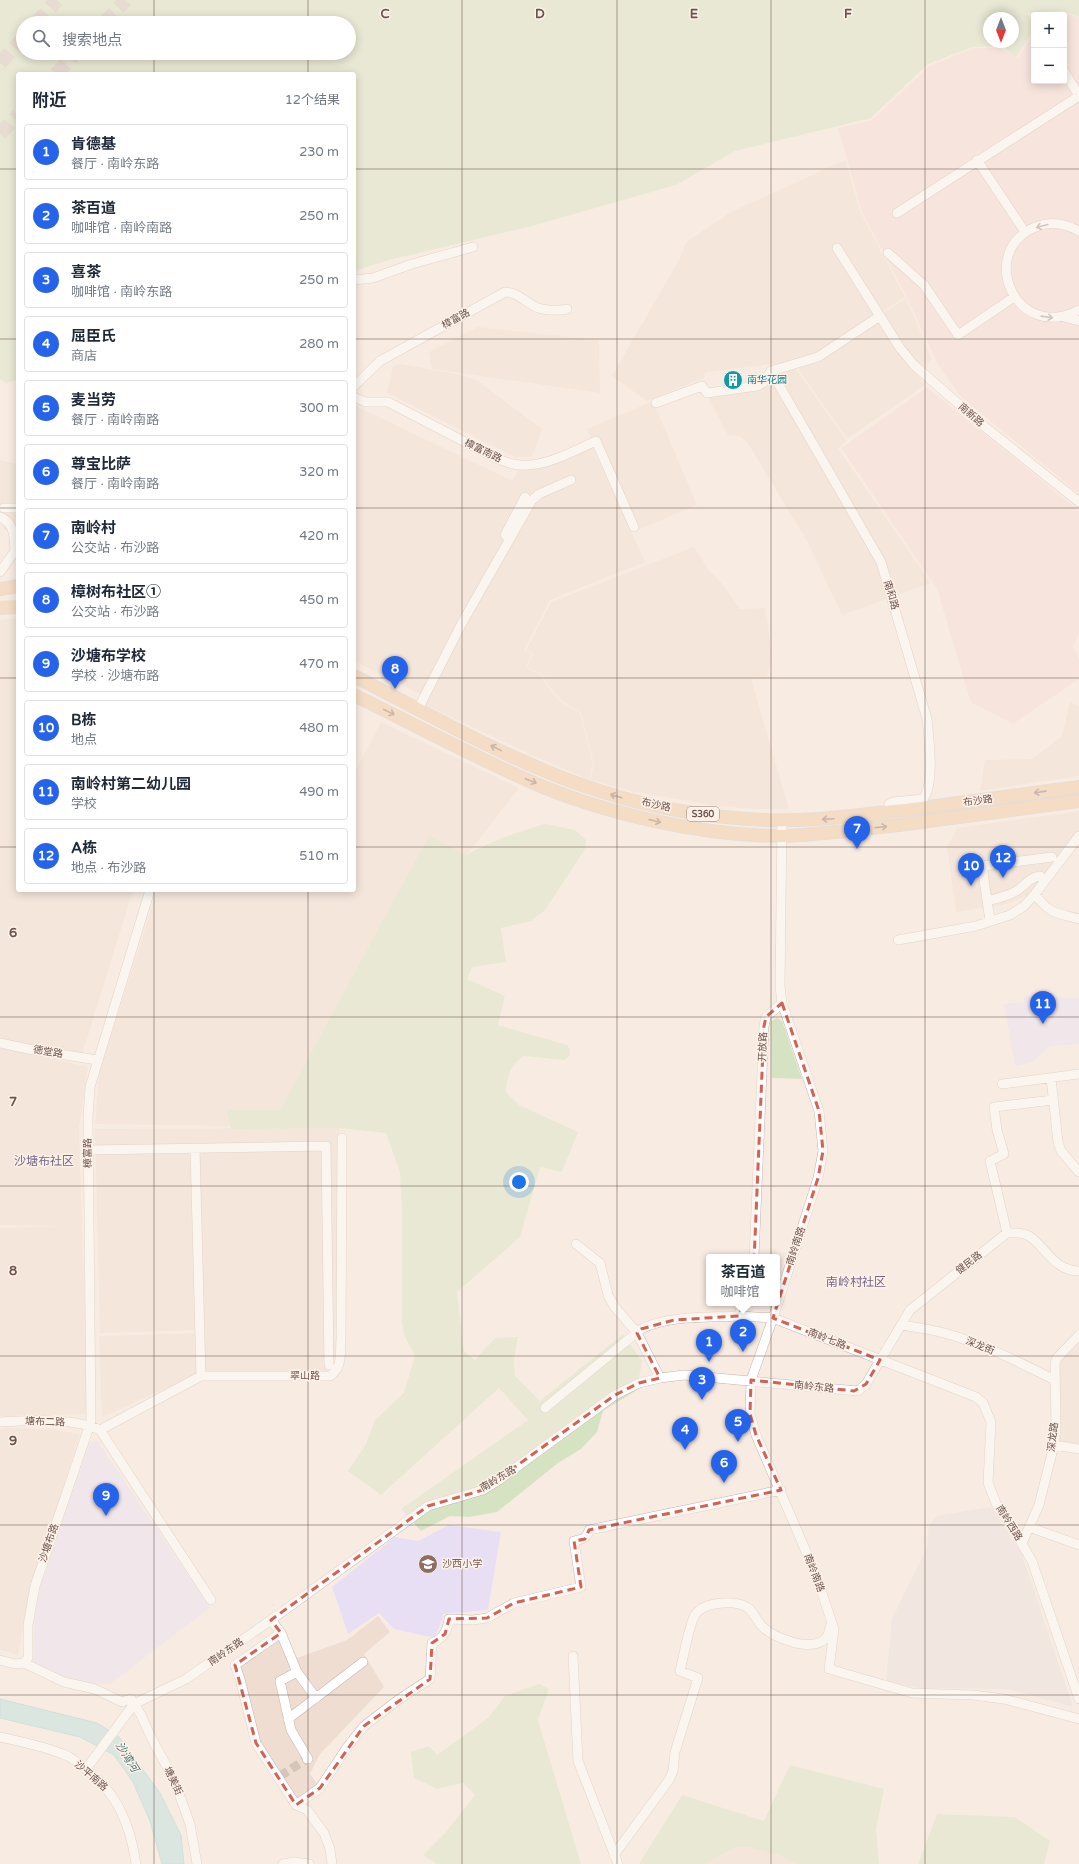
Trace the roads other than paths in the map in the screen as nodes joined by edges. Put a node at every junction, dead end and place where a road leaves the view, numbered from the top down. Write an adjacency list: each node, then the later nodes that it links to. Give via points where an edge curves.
1 (1067, 76): 2 (street)
2 (1079, 96): 3 (street)
3 (977, 160): 4 (street); 6 (street)
4 (897, 213)
5 (1079, 231): 6 (street, one-way to 6, via 1056,223 1041,225)
6 (1025, 232): 11 (street, via 1015,243 1008,258 1007,278)
7 (473, 247): 10 (street, via 373,278)
8 (837, 248): 14 (street, 南新路)
9 (888, 252): 11 (street, via 924,285 958,335)
10 (356, 280)
11 (1014, 297): 15 (street, one-way to 15, via 1024,308 1038,315)
12 (567, 309): 18 (street, 樟富路, via 553,311 539,308 513,292 505,292 380,360)
13 (1079, 310): 15 (street)
14 (880, 315): 17 (street, via 818,357); 23 (street, 南新路, via 900,348 914,365 985,427)
15 (1064, 317): 16 (street)
16 (1079, 320)
17 (771, 371): 20 (street, via 764,382 757,386 707,393 702,386); 38 (street, 南和路, via 881,562 927,719 927,795 923,799 893,802 889,804)
18 (356, 384)
19 (356, 398): 27 (street, 樟富南路, via 365,402 388,402 496,458 513,464 536,464 596,441)
20 (656, 403)
21 (571, 480): 35 (street, via 539,494 532,500)
22 (525, 498): 35 (street)
23 (1079, 502)
24 (4, 508): 25 (street)
25 (16, 508)
26 (0, 517): 28 (street, via 13,531 16,551)
27 (634, 527)
28 (0, 572)
29 (16, 586): 30 (main road)
30 (0, 589)
31 (16, 607): 32 (main road)
32 (0, 608)
33 (356, 677): 35 (main road, 布沙路 / S360)
34 (356, 696): 40 (main road, 布沙路 / S360, one-way to 40, via 528,780 571,797 658,822)
35 (416, 708): 39 (main road, 布沙路 / S360, one-way to 35, via 747,820 706,815 616,796 536,767)
36 (1079, 787): 38 (main road, 布沙路 / S360, one-way to 38)
37 (1079, 801): 40 (main road, 布沙路 / S360, one-way to 37, via 833,833)
38 (888, 812): 39 (main road, 布沙路 / S360, one-way to 39, via 831,819)
39 (782, 820): 40 (street)
40 (781, 836): 52 (street)
41 (1079, 836): 47 (street)
42 (1052, 857): 48 (street, via 1041,856 982,866)
43 (1040, 876): 45 (street, via 1032,878)
44 (1015, 882): 45 (street)
45 (1016, 891): 48 (street, via 1002,898)
46 (149, 892): 54 (street, 樟富路)
47 (1035, 894): 49 (street, via 1051,912); 50 (street, via 1024,906 1010,915)
48 (987, 901): 50 (street)
49 (1079, 919)
50 (990, 921): 51 (street, via 976,926)
51 (898, 940)
52 (782, 1003): 65 (street, 开放路, via 766,1017 764,1026); 67 (street, 南岭南路, via 819,1111 822,1151 818,1178)
53 (0, 1043): 54 (street, 德堂路)
54 (97, 1060): 61 (street, 樟富路, via 88,1102)
55 (1079, 1074): 56 (street)
56 (1051, 1078): 57 (street); 58 (street)
57 (1002, 1084)
58 (1053, 1100): 62 (street, via 1061,1151); 63 (street, via 994,1107 1004,1154 990,1160)
59 (342, 1138): 77 (street, 翠山路, via 341,1338 340,1362 336,1372 330,1376)
60 (195, 1148): 61 (street); 76 (street, via 326,1146); 77 (street)
61 (88, 1150): 83 (street, 樟富路, via 92,1411)
62 (1079, 1172)
63 (1007, 1233): 66 (street, via 1029,1236 1063,1267); 72 (street, 健民路, via 925,1296 910,1310)
64 (576, 1244): 73 (street, via 600,1263 608,1295)
65 (754, 1254)
66 (1079, 1271)
67 (780, 1296)
68 (741, 1306): 70 (street)
69 (777, 1306): 71 (street, 南岭南路)
70 (739, 1316): 71 (street); 73 (street, via 654,1323)
71 (773, 1318): 75 (street, 南岭七路); 79 (street, 南岭南路)
72 (901, 1325): 75 (street, 健民路); 80 (street, 深龙街, via 966,1339)
73 (637, 1333): 78 (street); 81 (street)
74 (1079, 1335): 80 (street, 深龙路, via 1057,1358)
75 (880, 1360): 79 (street, 南岭东路, via 866,1384 854,1391); 89 (street, 南岭西路, via 976,1397 983,1403 991,1422 988,1483 998,1508)
76 (328, 1366)
77 (201, 1376): 84 (street, 翠山路)
78 (660, 1378): 79 (street, 南岭东路, via 684,1375); 92 (street, 南岭东路, via 639,1383 615,1395 483,1490 428,1506)
79 (751, 1380): 87 (street, 南岭南路, via 750,1414 756,1435)
80 (1056, 1380): 85 (street, 深龙路)
81 (545, 1408)
82 (0, 1422): 83 (street, 塘布二路, via 49,1421)
83 (89, 1425): 84 (street, 塘布二路); 98 (street, 沙塘布路, via 35,1586 28,1625 28,1658)
84 (100, 1430): 91 (street)
85 (1054, 1445): 86 (street); 88 (street, 深龙路, via 1039,1505)
86 (1079, 1449)
87 (780, 1490): 93 (street, 南岭南路, via 816,1575); 108 (street, via 589,1530 585,1539 574,1541 581,1587 514,1603 487,1618 450,1619 445,1634 432,1643 430,1679 364,1726 320,1788)
88 (1029, 1527): 89 (street, 深龙路); 90 (street)
89 (1022, 1543): 101 (street, 南岭西路, via 1032,1561)
90 (1079, 1545)
91 (210, 1600)
92 (271, 1620): 94 (street); 102 (street, 南岭东路, via 186,1679)
93 (830, 1620): 103 (street, 南岭南路, via 834,1636 829,1669 912,1693 1004,1699); 109 (street, via 828,1637 820,1644 812,1645 795,1643 778,1636 762,1626 747,1607 737,1604 716,1603 704,1606 694,1616 680,1671 698,1678 675,1752 673,1771)
94 (281, 1633): 99 (street); 108 (street, via 235,1665 256,1742)
95 (573, 1656): 109 (street, via 578,1761)
96 (0, 1660): 98 (street)
97 (363, 1662): 100 (street)
98 (24, 1663): 102 (street, via 64,1682 95,1689 122,1702 131,1699)
99 (297, 1672): 100 (street); 104 (street, via 280,1681)
100 (316, 1698): 104 (street)
101 (1079, 1699)
102 (134, 1704): 107 (street); 111 (street, 塘美街, via 174,1780 190,1824)
103 (1079, 1718)
104 (288, 1719): 106 (street, via 291,1730)
105 (0, 1737): 107 (street, 沙平南路, via 54,1750)
106 (307, 1759)
107 (86, 1769): 110 (street, 沙平南路, via 104,1785 120,1808)
108 (296, 1805): 114 (street, via 307,1810 324,1832)
109 (614, 1855): 115 (street)
110 (136, 1864)
111 (197, 1864)
112 (283, 1864): 113 (street)
113 (309, 1864)
114 (332, 1864)
115 (618, 1864)

